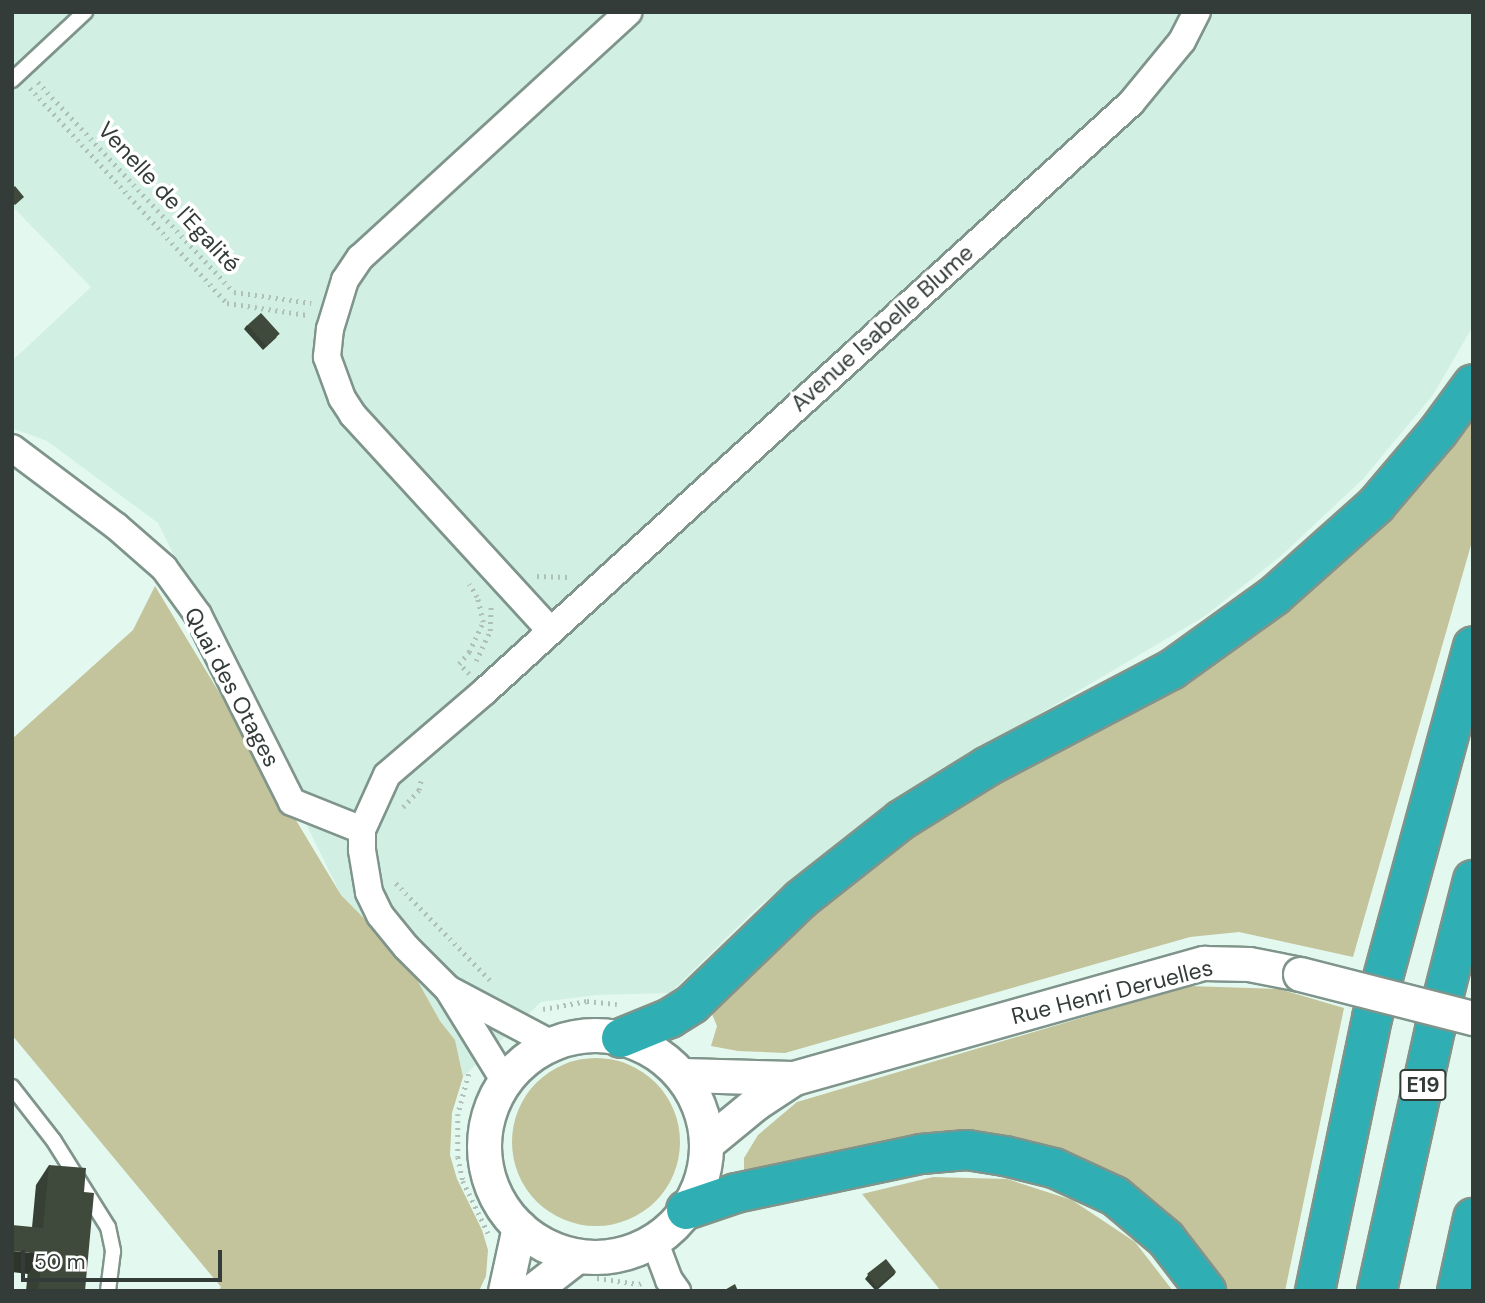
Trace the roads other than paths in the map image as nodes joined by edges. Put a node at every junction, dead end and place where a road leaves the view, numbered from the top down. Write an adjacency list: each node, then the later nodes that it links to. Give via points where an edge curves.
1 (85, 12): 4 (lane)
2 (628, 12): 7 (street, via 360,258 345,280 330,329 327,357 353,415)
3 (1197, 12): 7 (street, Avenue Isabelle Blume, via 1182,41 1131,103)
4 (18, 74)
5 (1473, 384): 13 (highway, via 1376,505 1274,596 1171,670 988,766 901,820 801,899 692,1004 670,1018)
6 (12, 448): 9 (street, Quai des Otages, via 164,568 198,615 292,802)
7 (550, 630): 9 (street, Avenue Isabelle Blume, via 387,775)
8 (1473, 646): 30 (highway, via 1372,1018)
9 (362, 830): 11 (street, Avenue Isabelle Blume, via 364,869 380,915)
10 (1473, 880): 31 (highway, E19)
11 (448, 989): 14 (street, via 504,1004); 17 (street)
12 (1473, 1018): 16 (street, Rue Henri Deruelles, bridge, via 1300,974 1249,964 1204,963)
13 (624, 1022): 14 (street, via 596,1035); 15 (street, via 643,1046)
14 (552, 1044): 17 (street)
15 (681, 1075): 16 (street, Rue Henri Deruelles); 19 (street, via 696,1100)
16 (794, 1078): 19 (street, Rue Henri Deruelles)
17 (504, 1080): 22 (street, via 486,1123 484,1149)
18 (12, 1087): 25 (lane, via 54,1141 108,1227 113,1251)
19 (706, 1144): 20 (street, via 704,1168)
20 (686, 1210): 23 (street); 29 (highway, via 736,1193 921,1154 967,1150 1054,1168 1115,1196 1166,1239)
21 (1473, 1218): 32 (highway)
22 (505, 1233): 24 (street); 26 (street)
23 (654, 1240): 24 (street, via 630,1252); 28 (street)
24 (577, 1256): 27 (street)
25 (108, 1291)
26 (505, 1291)
27 (532, 1291)
28 (677, 1291)
29 (1206, 1291)
30 (1315, 1291)
31 (1377, 1291)
32 (1457, 1291)

